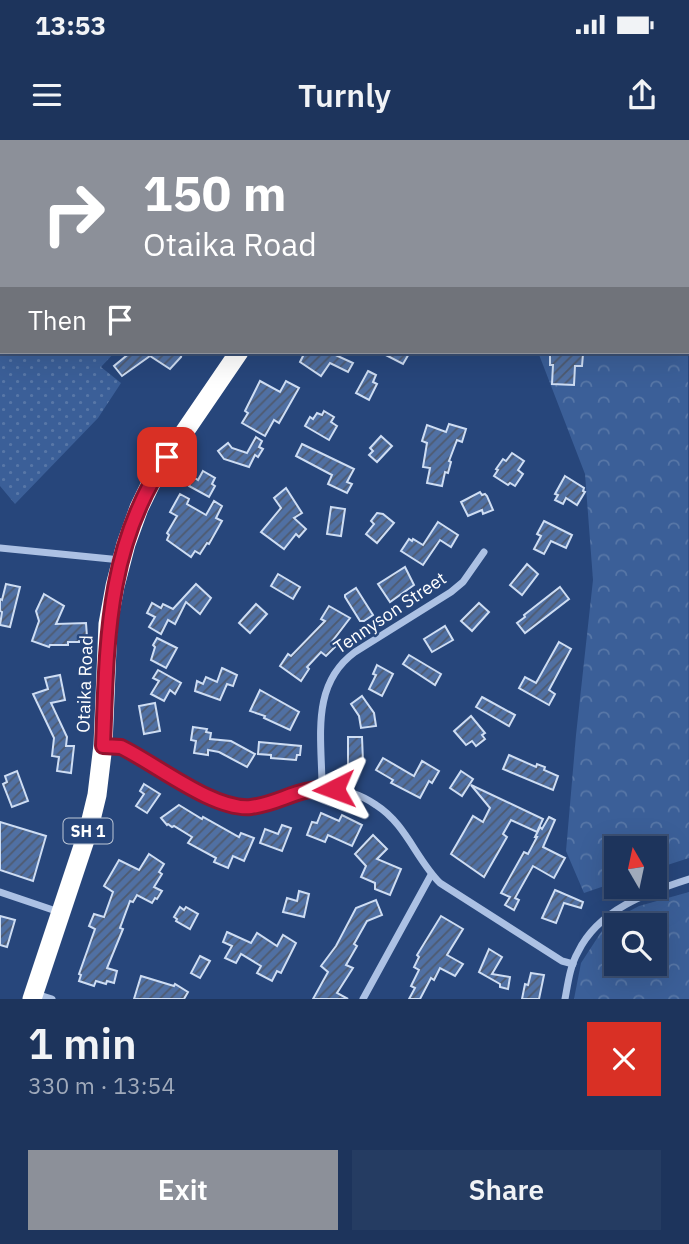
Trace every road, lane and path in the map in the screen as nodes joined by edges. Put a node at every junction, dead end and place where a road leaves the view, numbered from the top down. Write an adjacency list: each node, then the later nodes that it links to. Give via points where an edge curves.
1 (238, 354): 4 (highway, Otaika Road / SH 1, via 155,475)
2 (0, 548): 4 (street)
3 (484, 552): 6 (street, Tennyson Street, via 463,582 344,660 331,677 323,699)
4 (121, 560): 5 (highway, Otaika Road / SH 1, via 108,624)
5 (103, 746): 6 (street, via 121,747 226,805 251,807); 10 (highway, Otaika Road / SH 1, via 89,828)
6 (322, 788): 7 (street, via 359,796 384,811 400,826)
7 (431, 874): 11 (street, via 458,896); 13 (street)
8 (689, 879): 11 (street, via 617,910 589,936)
9 (0, 892): 10 (street)
10 (61, 912): 12 (highway, Otaika Road / SH 1)
11 (573, 964): 14 (street)
12 (39, 997)
13 (363, 999)
14 (565, 999)

